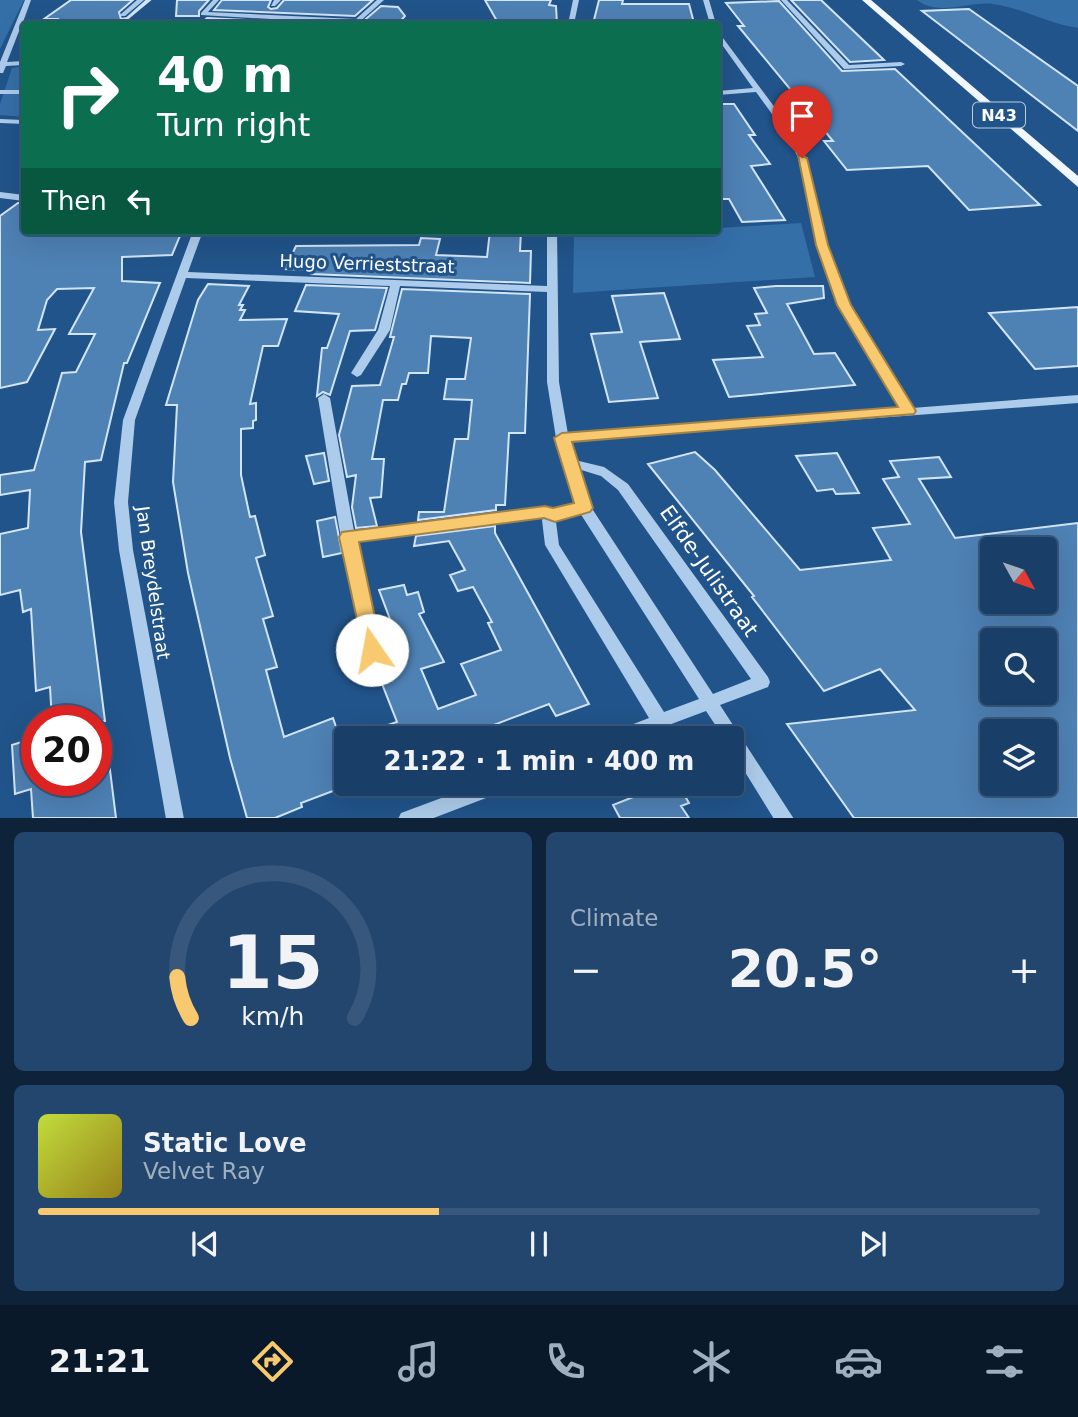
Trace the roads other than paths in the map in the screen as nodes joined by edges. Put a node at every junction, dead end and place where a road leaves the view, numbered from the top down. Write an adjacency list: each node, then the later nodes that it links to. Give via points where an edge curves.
1 (28, 0): 14 (street)
2 (141, 0): 9 (street)
3 (216, 0): 10 (street, via 203,14)
4 (381, 0): 11 (street)
5 (576, 0): 12 (street)
6 (706, 0): 13 (street)
7 (784, 0): 19 (street, via 847,67)
8 (866, 0): 27 (main road, N43)
9 (123, 15)
10 (322, 21)
11 (358, 21)
12 (571, 21)
13 (712, 21)
14 (19, 24): 16 (street)
15 (21, 33): 16 (street)
16 (14, 34): 20 (street)
17 (721, 39): 21 (street)
18 (21, 64): 20 (street)
19 (901, 64)
20 (1, 67)
21 (758, 90): 24 (street); 38 (street, via 797,146 822,245 844,305)
22 (0, 92): 23 (street)
23 (21, 92)
24 (721, 93)
25 (0, 121): 26 (street)
26 (21, 122)
27 (1078, 183)
28 (0, 195): 29 (street)
29 (21, 198)
30 (197, 235): 32 (street, Jan Breydelstraat)
31 (552, 235): 34 (street)
32 (182, 275): 33 (street, Hugo Verrieststraat); 49 (street, Jan Breydelstraat, via 129,420 121,502)
33 (396, 283): 34 (street, Hugo Verrieststraat); 35 (street, via 384,330)
34 (551, 289): 39 (street, via 553,382)
35 (357, 373)
36 (324, 398): 43 (street)
37 (1078, 399): 38 (street)
38 (908, 411): 39 (street)
39 (562, 438): 40 (street)
40 (570, 464): 41 (street); 45 (street, Elfde-Julistraat, via 594,467 623,487 762,682)
41 (584, 508): 42 (street); 45 (street)
42 (555, 516): 43 (street, via 545,512); 46 (street, via 549,520 552,545)
43 (349, 537): 44 (street)
44 (372, 650)
45 (709, 702): 46 (street); 51 (street)
46 (660, 721): 47 (street)
47 (647, 726)
48 (468, 796): 50 (street)
49 (175, 818)
50 (407, 818)
51 (785, 818)

